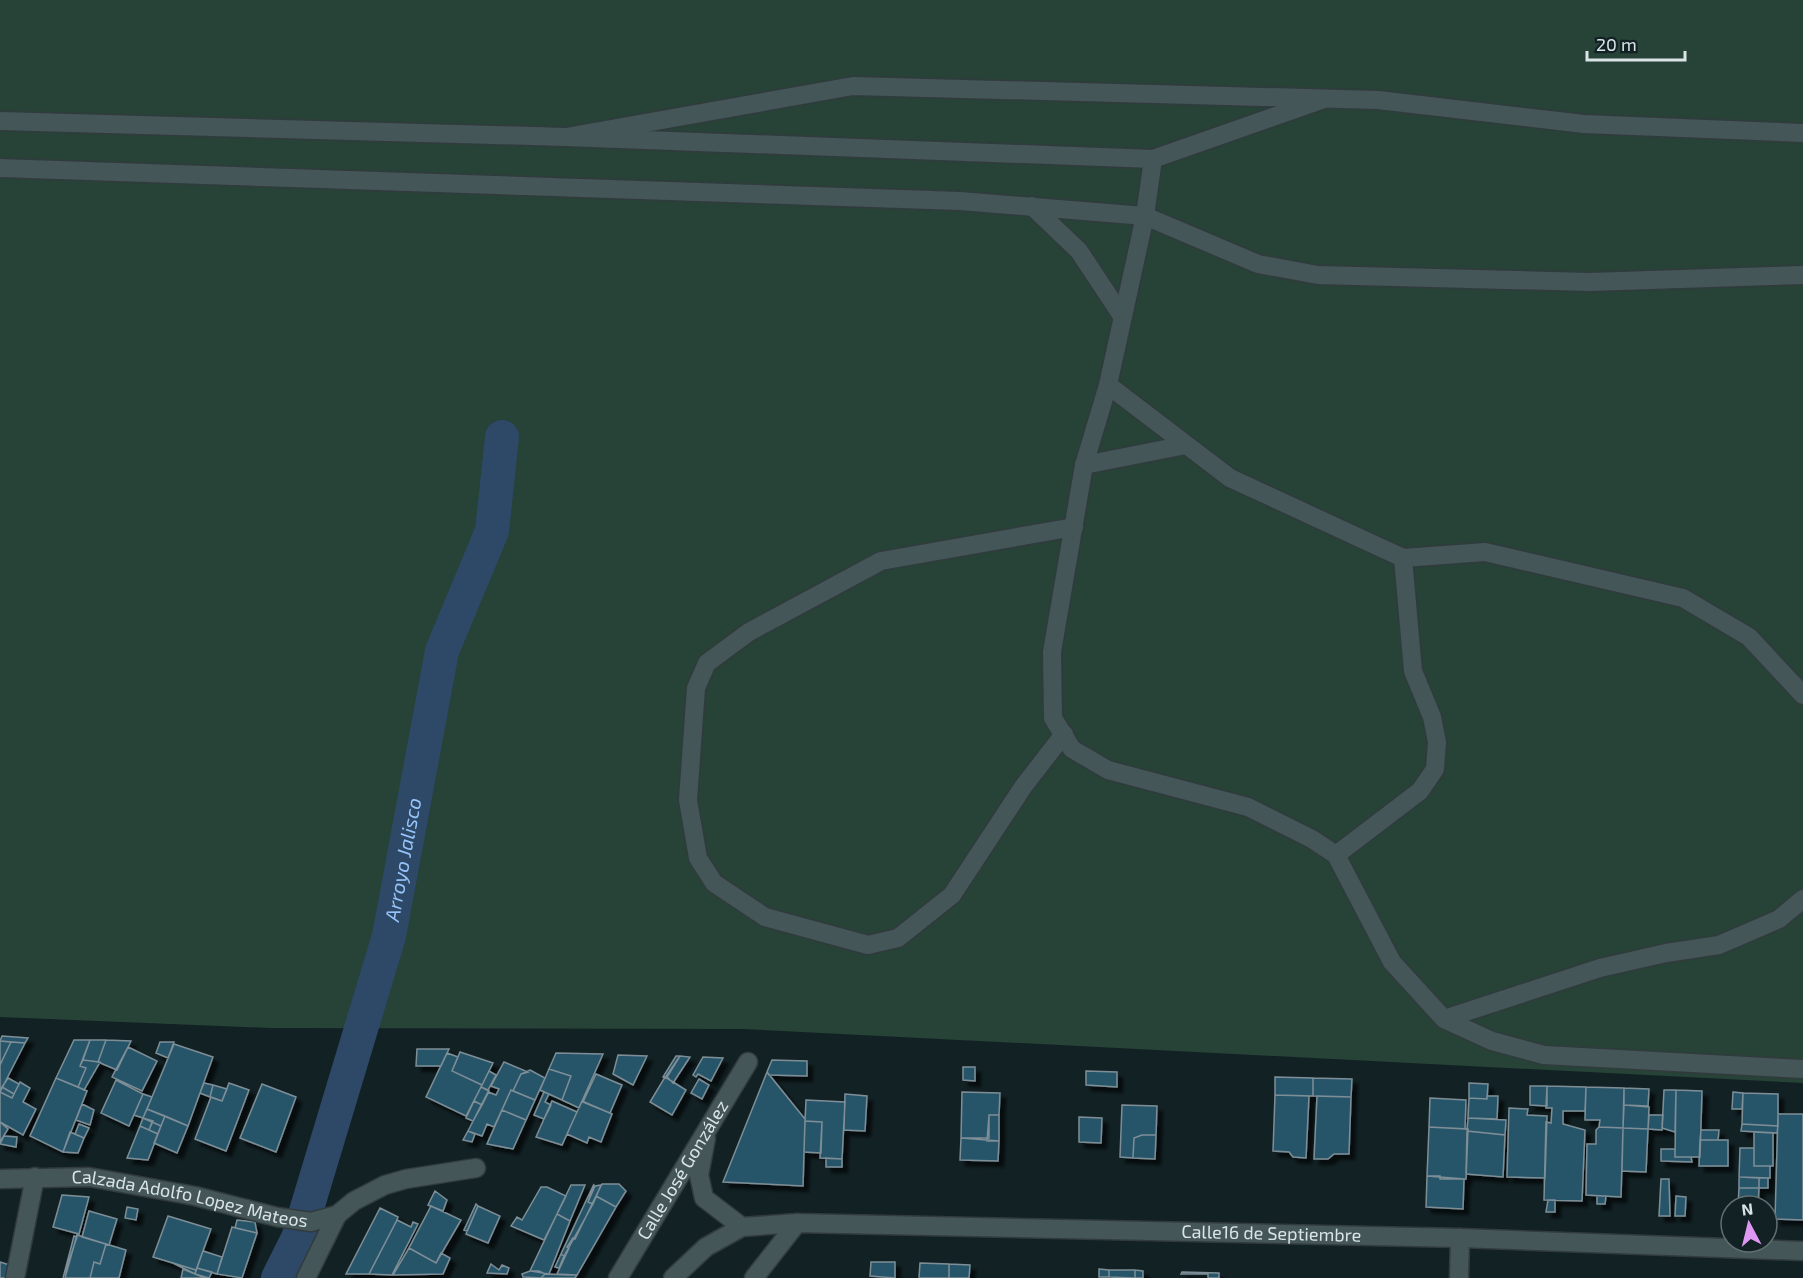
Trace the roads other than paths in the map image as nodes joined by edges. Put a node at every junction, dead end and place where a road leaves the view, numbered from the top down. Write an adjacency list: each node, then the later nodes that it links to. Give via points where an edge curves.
1 (1324, 99): 3 (street, via 1378,100 1584,124); 4 (street, via 853,86); 5 (street)
2 (0, 121): 4 (street)
3 (1803, 133)
4 (566, 137): 5 (street)
5 (1153, 159): 8 (street)
6 (0, 168): 7 (street)
7 (1032, 206): 8 (street); 10 (street, via 1079,251)
8 (1145, 216): 9 (street, via 1258,264 1318,275 1588,282); 10 (street)
9 (1803, 275)
10 (1122, 316): 11 (street)
11 (1108, 385): 12 (street); 13 (street)
12 (1186, 445): 13 (street); 15 (street, via 1230,478)
13 (1084, 465): 14 (street)
14 (1074, 527): 17 (street, via 1052,652 1053,718); 17 (street, via 881,561 749,632 708,663 696,688 688,800 698,858 714,883 765,917 868,945 898,938 952,895 1023,787)
15 (1403, 558): 16 (street, via 1485,552 1683,598 1749,637); 18 (street, via 1413,671 1432,717 1437,742 1435,769 1420,791)
16 (1803, 695)
17 (1064, 734): 18 (street, via 1072,749 1108,770 1248,807)
18 (1336, 855): 20 (street, via 1392,962)
19 (1803, 899): 20 (street, via 1779,919 1719,945 1600,968)
20 (1444, 1019): 22 (street, via 1492,1041 1544,1055)
21 (748, 1062): 23 (street, Calle José González)
22 (1803, 1069)
23 (707, 1131): 29 (street, via 699,1174 704,1198); 34 (street, Calle José González)
24 (476, 1168): 27 (street, Calzada Adolfo Lopez Mateos, via 385,1185)
25 (34, 1177): 26 (street, Calzada Adolfo Lopez Mateos); 27 (street, Calzada Adolfo Lopez Mateos, via 89,1177 311,1222); 32 (street)
26 (0, 1179)
27 (337, 1215): 33 (street)
28 (797, 1223): 29 (street, Calle16 de Septiembre); 30 (street, Calle16 de Septiembre); 36 (street)
29 (742, 1227): 35 (street, via 706,1246)
30 (1460, 1238): 31 (street, Calle16 de Septiembre); 37 (street)
31 (1803, 1251)
32 (15, 1278)
33 (306, 1278)
34 (618, 1278)
35 (673, 1278)
36 (754, 1278)
37 (1459, 1278)

